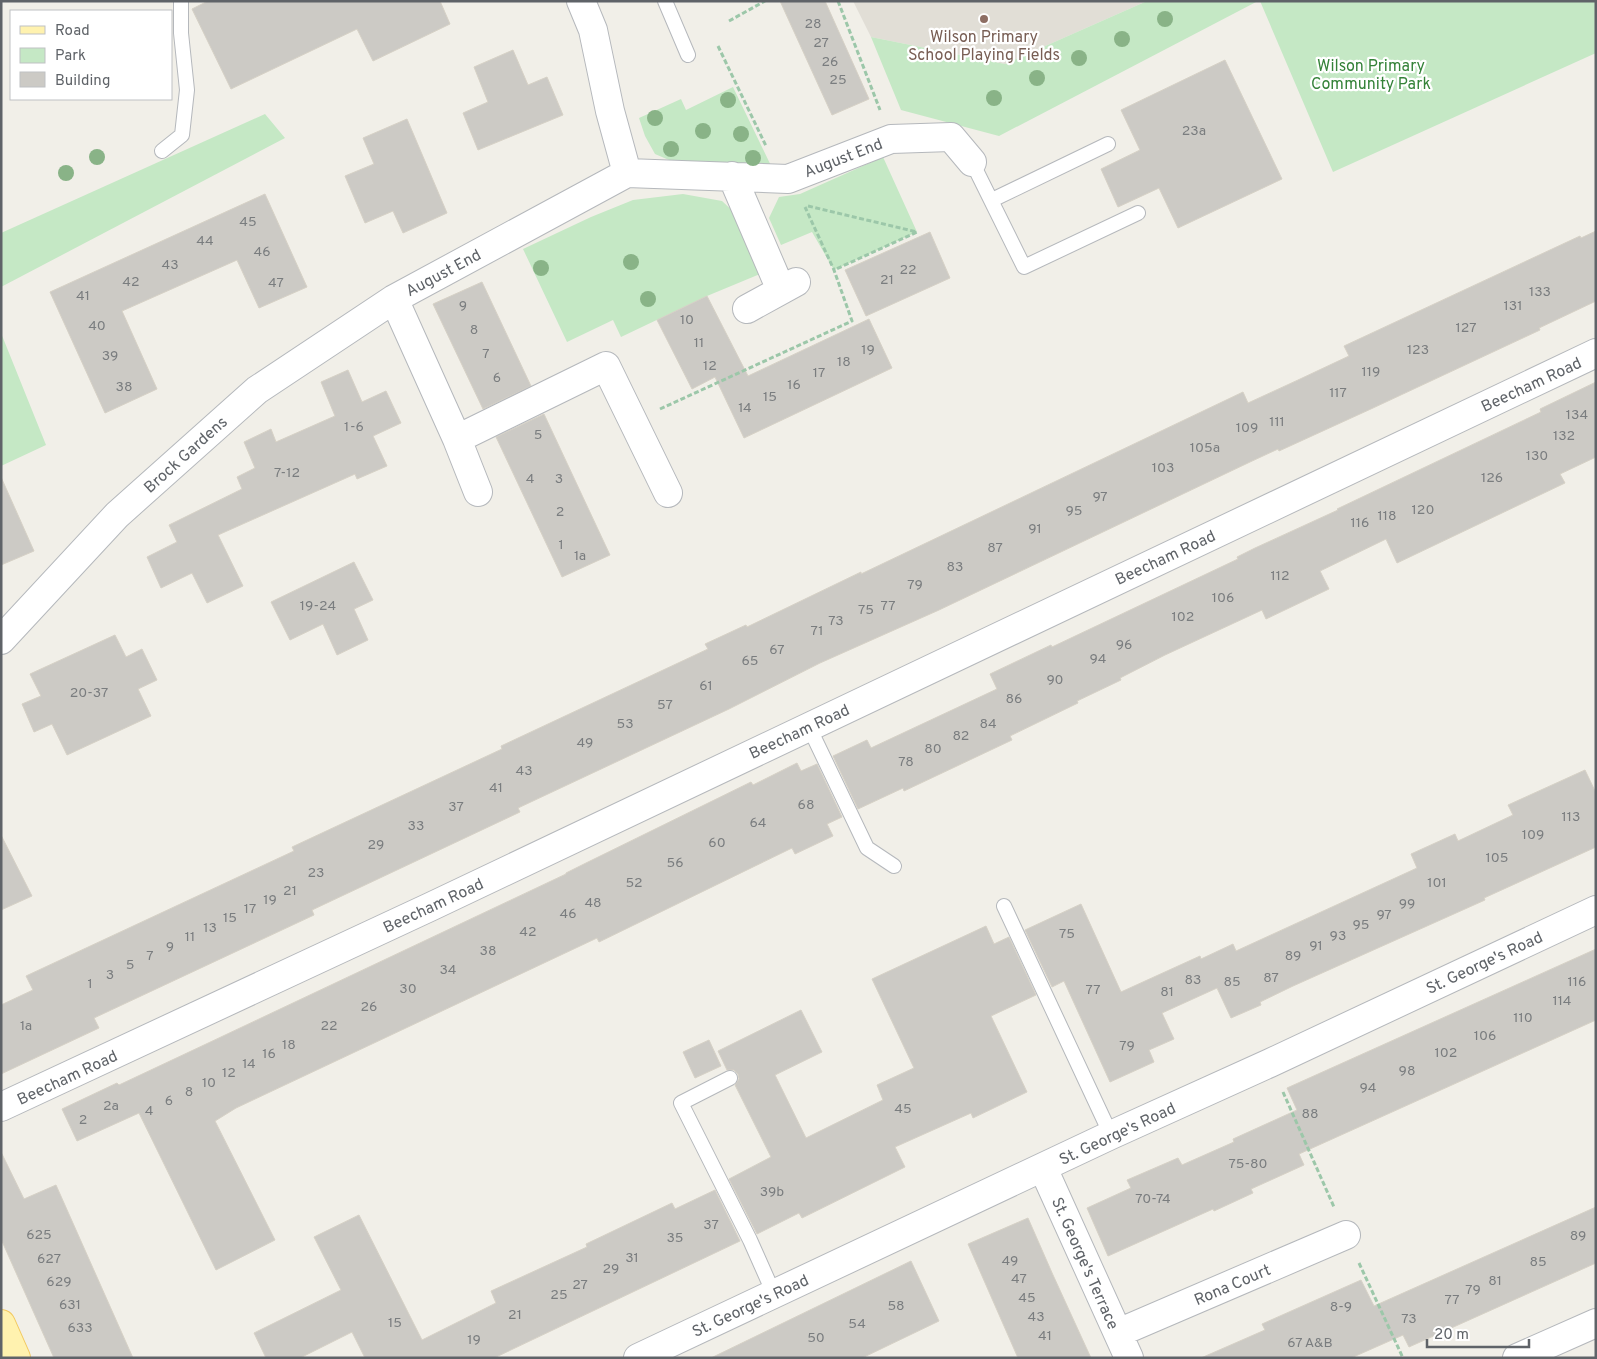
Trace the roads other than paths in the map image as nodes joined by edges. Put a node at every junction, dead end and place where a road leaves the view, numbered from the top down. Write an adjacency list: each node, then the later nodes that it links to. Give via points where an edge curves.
1 (181, 1): 6 (lane, via 186,90 182,135)
2 (581, 1): 8 (street, via 593,30)
3 (665, 1): 4 (lane)
4 (688, 55)
5 (1108, 144): 10 (lane)
6 (162, 151)
7 (972, 162): 9 (street, August End, via 951,137 891,139 788,179); 10 (lane)
8 (627, 173): 9 (street, August End); 12 (street, August End)
9 (732, 176): 13 (street, via 789,286)
10 (992, 200): 11 (lane, via 1024,267)
11 (1138, 213)
12 (394, 298): 15 (street, August End); 18 (street, Brock Gardens, via 257,390 117,515)
13 (747, 309)
14 (1596, 353): 19 (street, Beecham Road)
15 (457, 439): 16 (street, August End); 17 (street, via 606,366)
16 (478, 492)
17 (668, 493)
18 (1, 640)
19 (809, 727): 20 (lane, via 867,848); 24 (street, Beecham Road)
20 (894, 866)
21 (1004, 906): 25 (lane)
22 (1596, 910): 25 (street, St. George's Road)
23 (730, 1078): 28 (lane, via 681,1103)
24 (1, 1108)
25 (1111, 1135): 26 (street, St. George's Road)
26 (1043, 1168): 28 (street, St. George's Road); 31 (street, St. George's Terrace)
27 (1346, 1235): 31 (street, Rona Court)
28 (774, 1294): 33 (street, St. George's Road)
29 (1596, 1323): 35 (street)
30 (1, 1324): 32 (main road)
31 (1118, 1333): 34 (street, St. George's Terrace)
32 (16, 1358)
33 (638, 1358)
34 (1129, 1358)
35 (1517, 1358)

